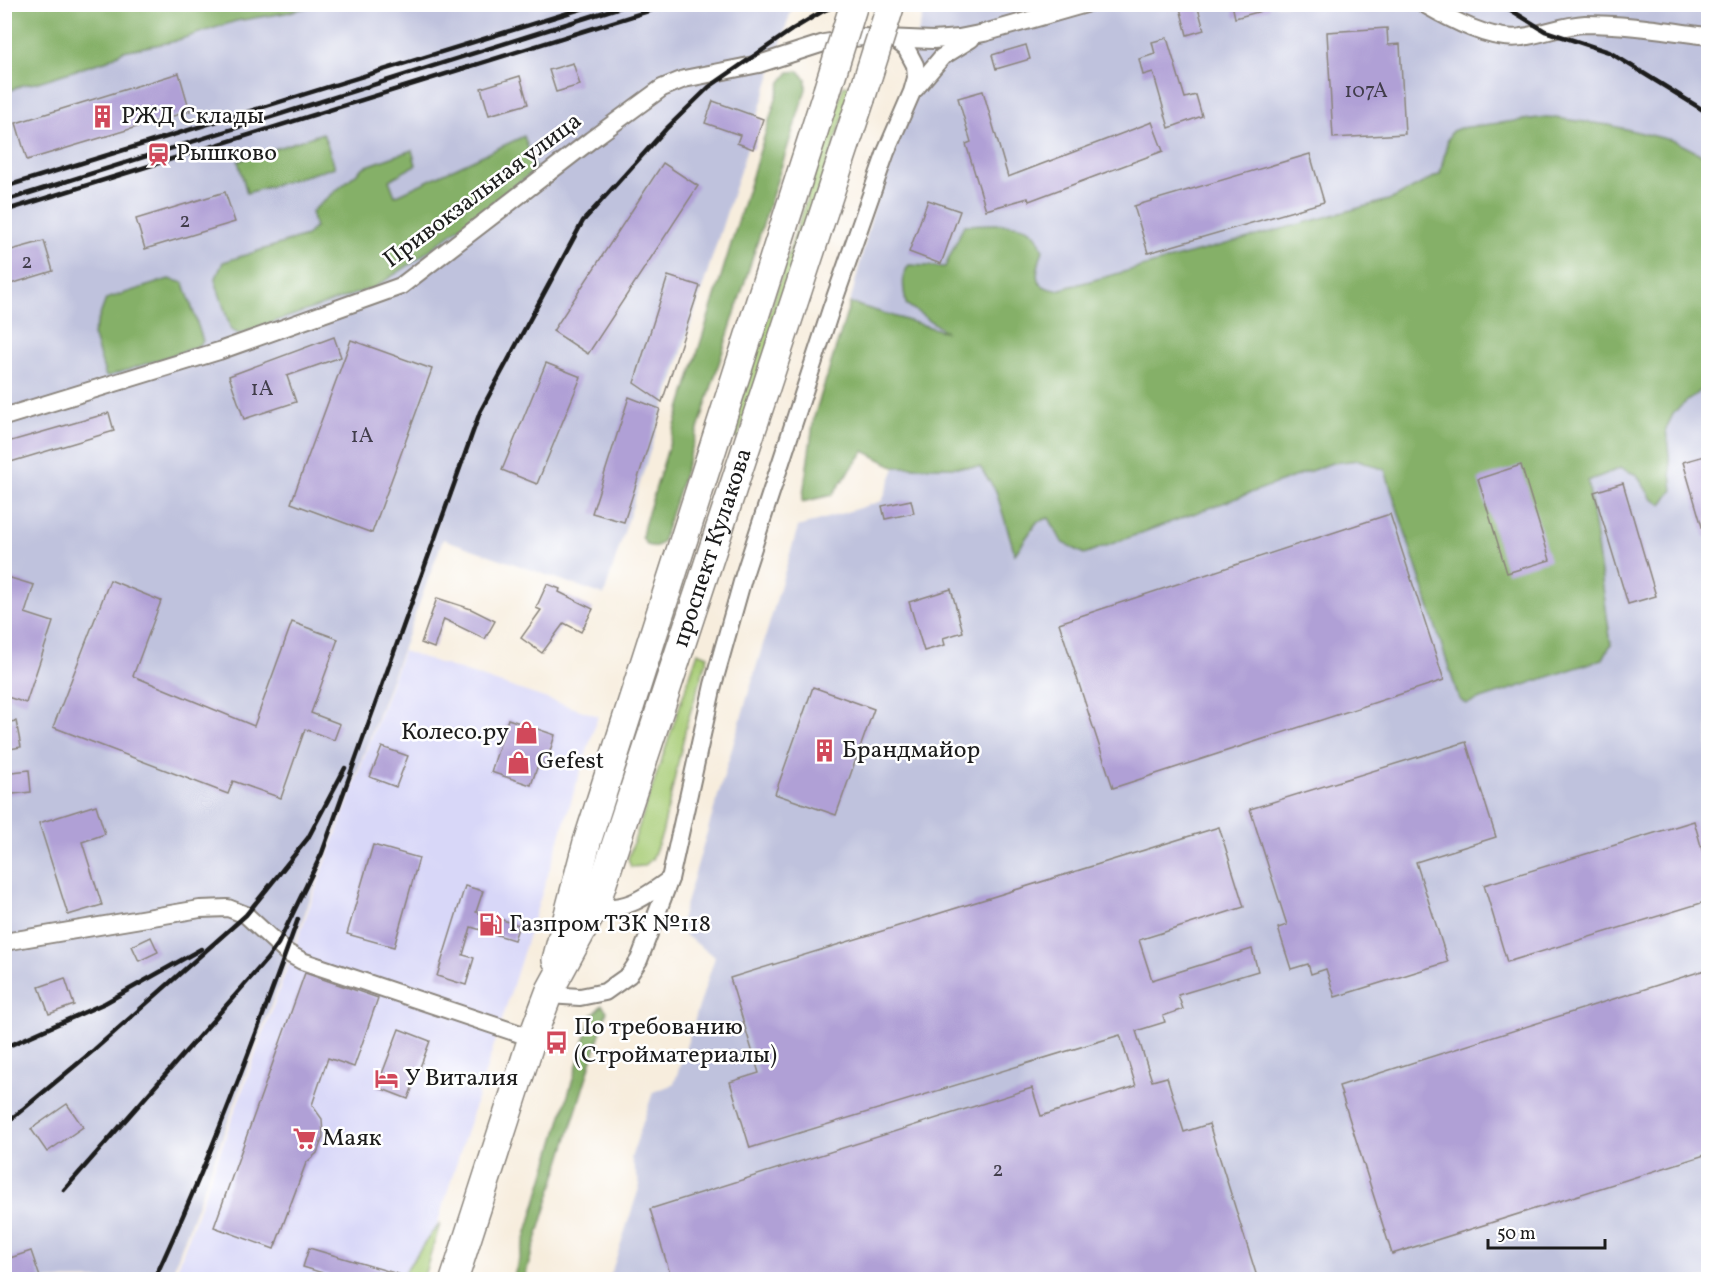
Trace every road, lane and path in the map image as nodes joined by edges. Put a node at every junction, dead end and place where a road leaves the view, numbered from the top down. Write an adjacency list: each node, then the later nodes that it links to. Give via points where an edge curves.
1 (854, 4): 11 (main road, проспект Кулакова, bridge, via 594,819)
2 (891, 4): 11 (main road, проспект Кулакова, bridge)
3 (1086, 4): 5 (street)
4 (1424, 4): 7 (street, via 1499,36 1519,38 1581,24 1613,24)
5 (984, 33): 6 (street, via 933,40); 8 (street, via 942,57)
6 (882, 36): 8 (street, via 897,41 912,56 916,78); 9 (street, Привокзальная улица, via 824,43 662,88 401,286 219,351)
7 (1708, 36)
8 (912, 92): 10 (street, via 886,152 831,309 744,575 713,685)
9 (4, 417)
10 (670, 879): 11 (street, via 628,905 613,909); 13 (street, via 639,960 629,975 605,992 580,997)
11 (583, 904): 13 (main road, проспект Кулакова)
12 (4, 942): 14 (street, via 200,909 228,908 246,915 286,952 302,961)
13 (549, 992): 14 (main road, проспект Кулакова)
14 (532, 1038): 15 (main road, проспект Кулакова)
15 (454, 1280)

